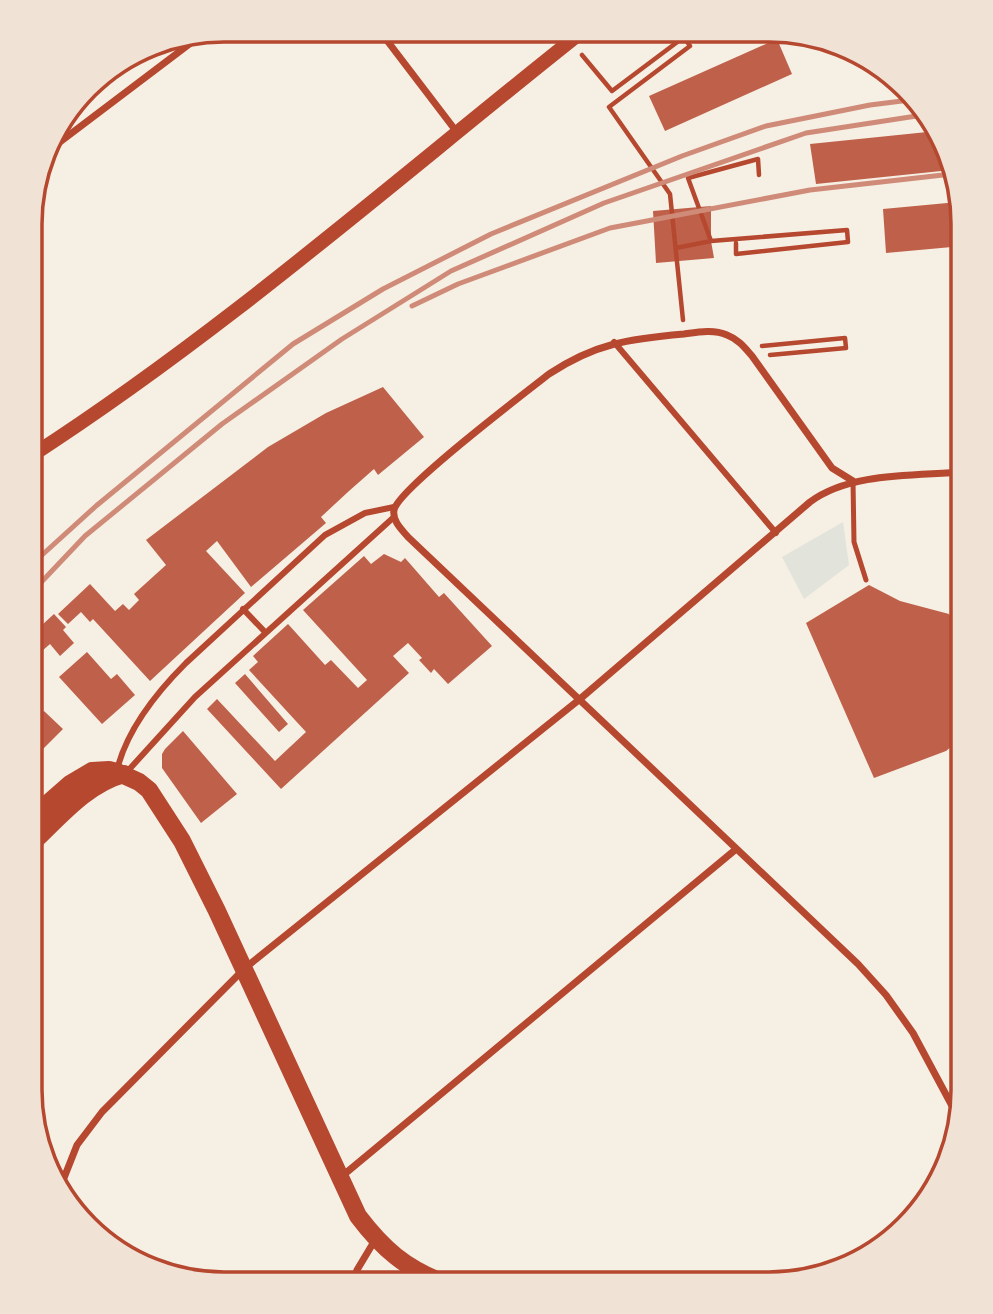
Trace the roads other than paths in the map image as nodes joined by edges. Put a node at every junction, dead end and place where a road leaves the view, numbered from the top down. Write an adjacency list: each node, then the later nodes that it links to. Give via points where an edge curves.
1 (388, 42): 4 (street)
2 (569, 42): 4 (main road)
3 (188, 45): 5 (street)
4 (456, 131): 7 (main road, via 302,259 89,419)
5 (63, 138)
6 (614, 342): 9 (street, via 706,332 732,337 752,356 832,468); 10 (street, via 549,374 424,475); 12 (street)
7 (42, 449)
8 (951, 473): 9 (street)
9 (853, 481): 12 (street, via 821,494); 13 (lane, via 855,542)
10 (394, 507): 11 (street); 14 (street, via 366,513 325,536)
11 (394, 517): 15 (street); 16 (street, via 408,537)
12 (776, 533): 16 (street)
13 (866, 580)
14 (243, 609): 15 (street); 17 (street, via 162,688 126,746)
15 (265, 632): 17 (street)
16 (580, 699): 20 (street); 21 (street)
17 (117, 772): 18 (main road, via 92,771); 19 (main road); 21 (main road, via 149,790 169,818)
18 (42, 809)
19 (42, 834)
20 (735, 850): 22 (street, via 887,995); 24 (street)
21 (245, 968): 23 (street, via 102,1112 77,1145); 24 (main road)
22 (951, 1104)
23 (64, 1177)
24 (341, 1177): 25 (main road, via 358,1216)
25 (375, 1239): 26 (street); 27 (main road)
26 (357, 1272)
27 (420, 1272)

